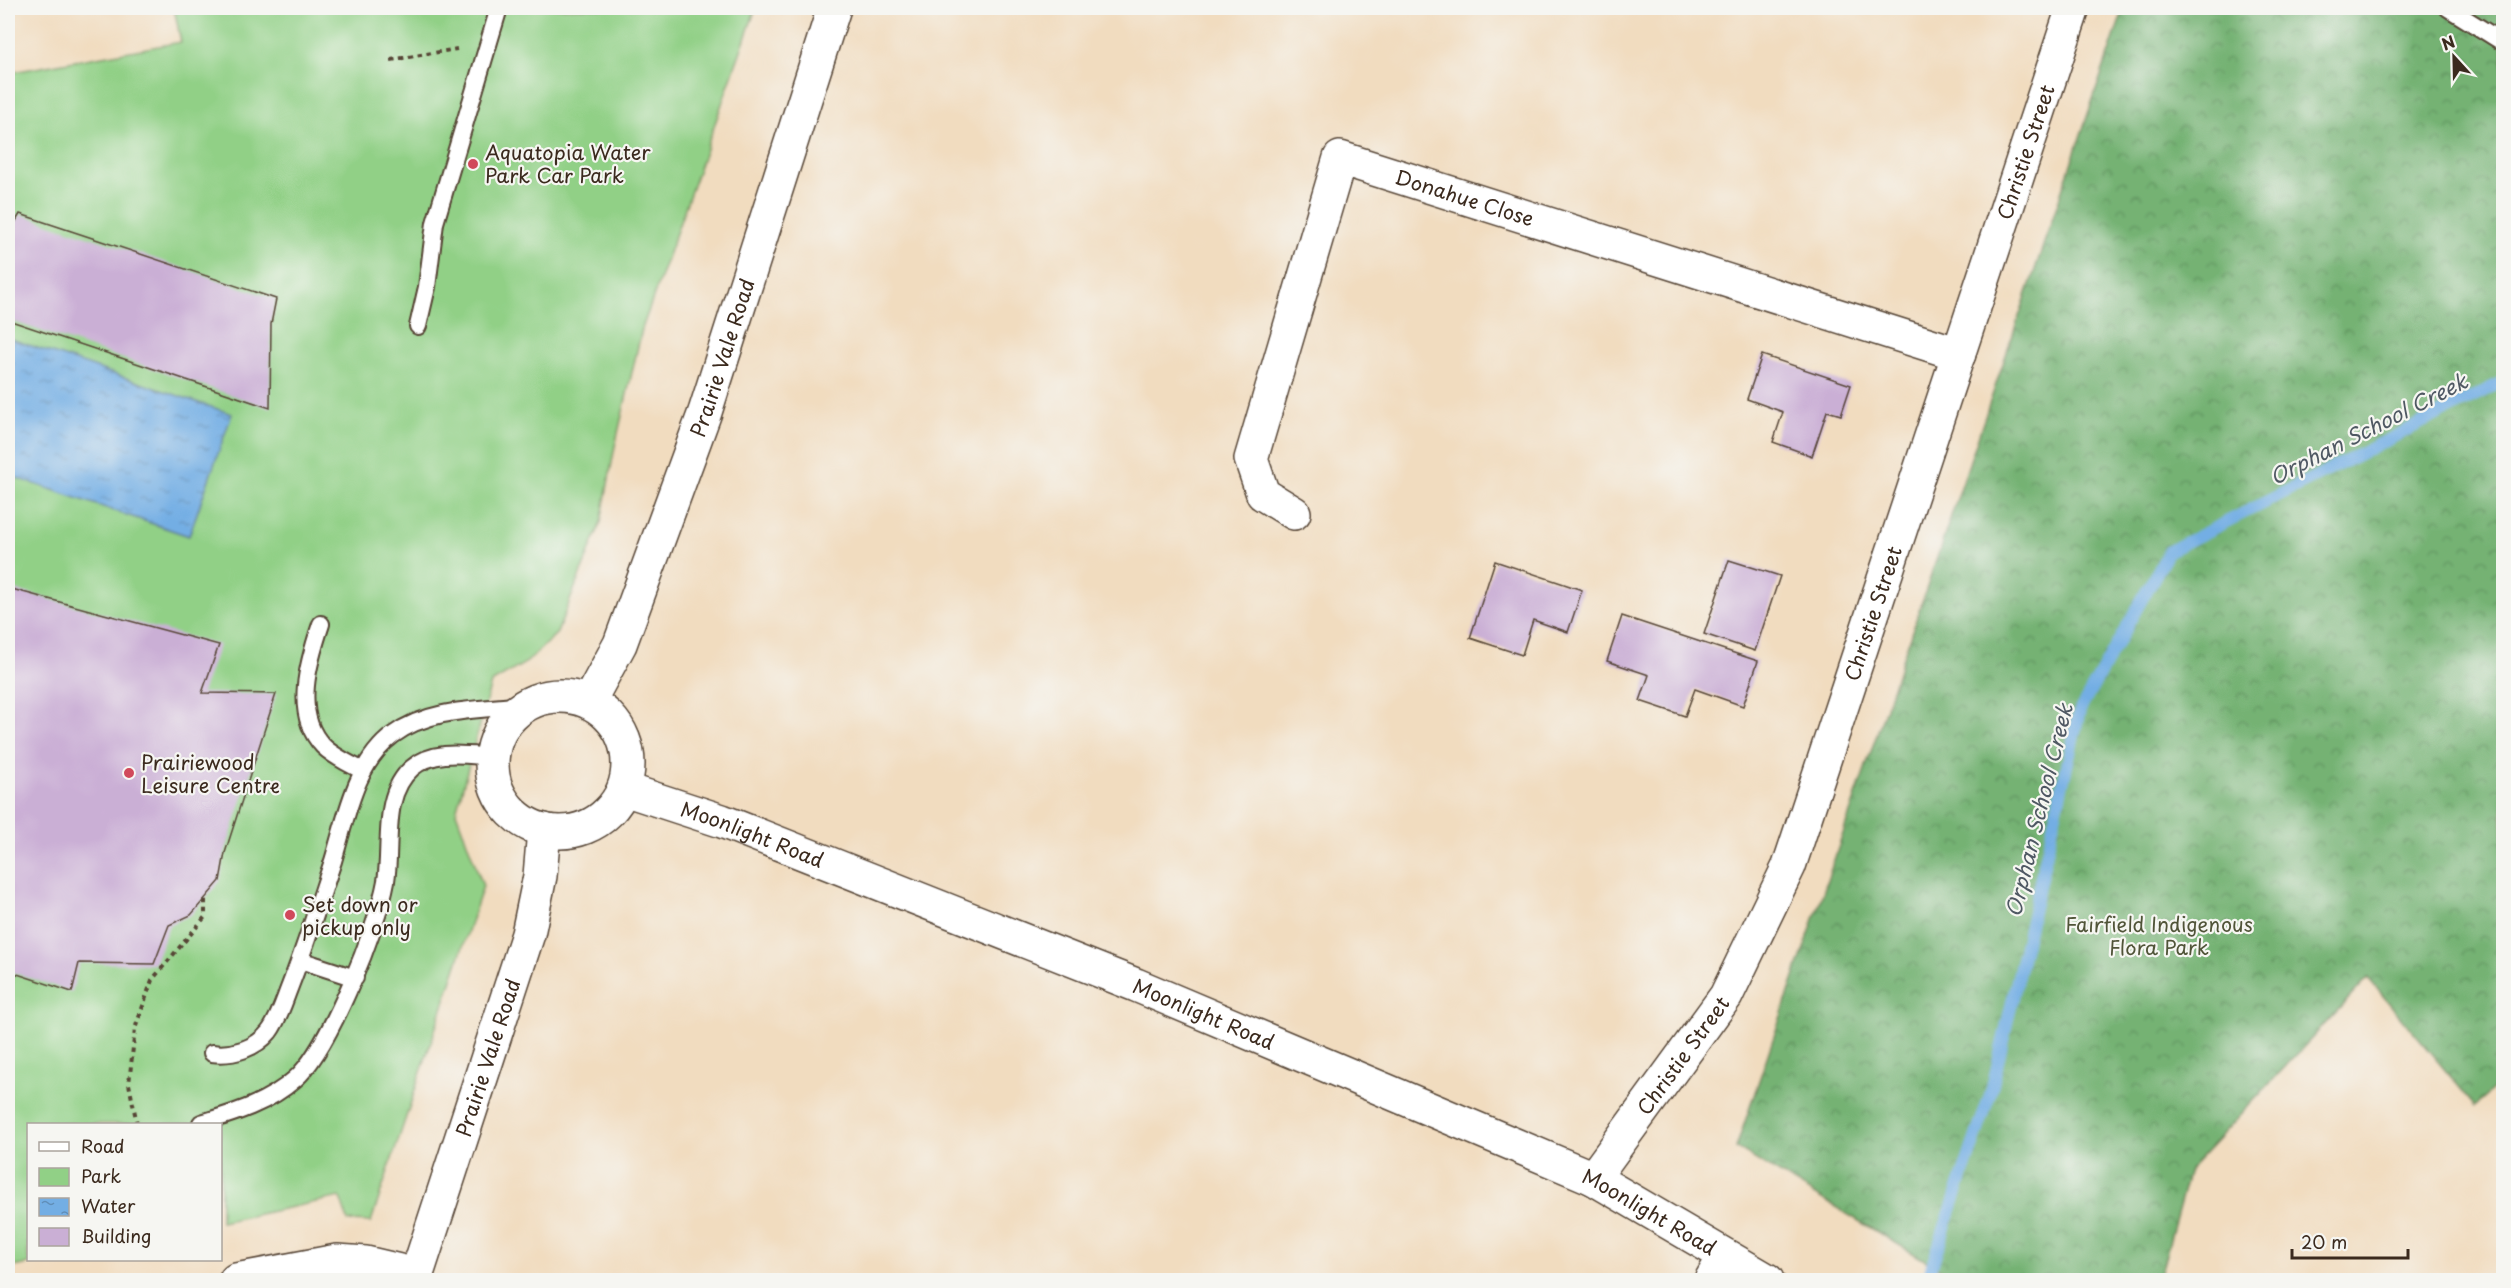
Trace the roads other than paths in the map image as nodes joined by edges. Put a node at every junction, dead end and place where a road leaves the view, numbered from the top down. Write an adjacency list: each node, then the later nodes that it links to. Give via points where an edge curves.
1 (499, 8): 6 (lane, via 435,223 427,287)
2 (834, 8): 10 (street, Prairie Vale Road, via 705,411 620,644)
3 (2073, 8): 7 (street, Christie Street)
4 (2448, 8): 5 (lane)
5 (2504, 43)
6 (417, 326)
7 (1959, 354): 8 (street, Donahue Close, via 1340,158 1251,459 1263,494); 20 (street, Christie Street, via 1789,866 1726,996)
8 (1294, 513)
9 (321, 624): 13 (lane, via 307,677 310,721 323,746)
10 (589, 701): 11 (street, via 567,695 545,696); 14 (street, via 620,728 629,769)
11 (524, 705): 12 (street, via 508,718); 13 (lane, via 453,712 411,723 375,751)
12 (491, 757): 15 (street, via 492,776 504,803 526,823); 17 (lane, via 438,755 412,768 403,779 391,810 386,882)
13 (363, 771): 16 (lane)
14 (624, 789): 15 (street, via 614,806 592,824 564,832); 20 (street, Moonlight Road, via 722,821 1136,985)
15 (544, 830): 22 (street, Prairie Vale Road, via 540,876 528,934)
16 (300, 960): 17 (lane); 18 (lane, via 270,1031 247,1048)
17 (355, 978): 19 (lane, via 312,1059 297,1078 250,1108)
18 (212, 1053)
19 (201, 1123)
20 (1593, 1179): 21 (street, Moonlight Road)
21 (1718, 1268): 24 (street, Moonlight Road)
22 (416, 1278): 23 (street, via 366,1263 337,1261)
23 (236, 1281)
24 (1767, 1281)

